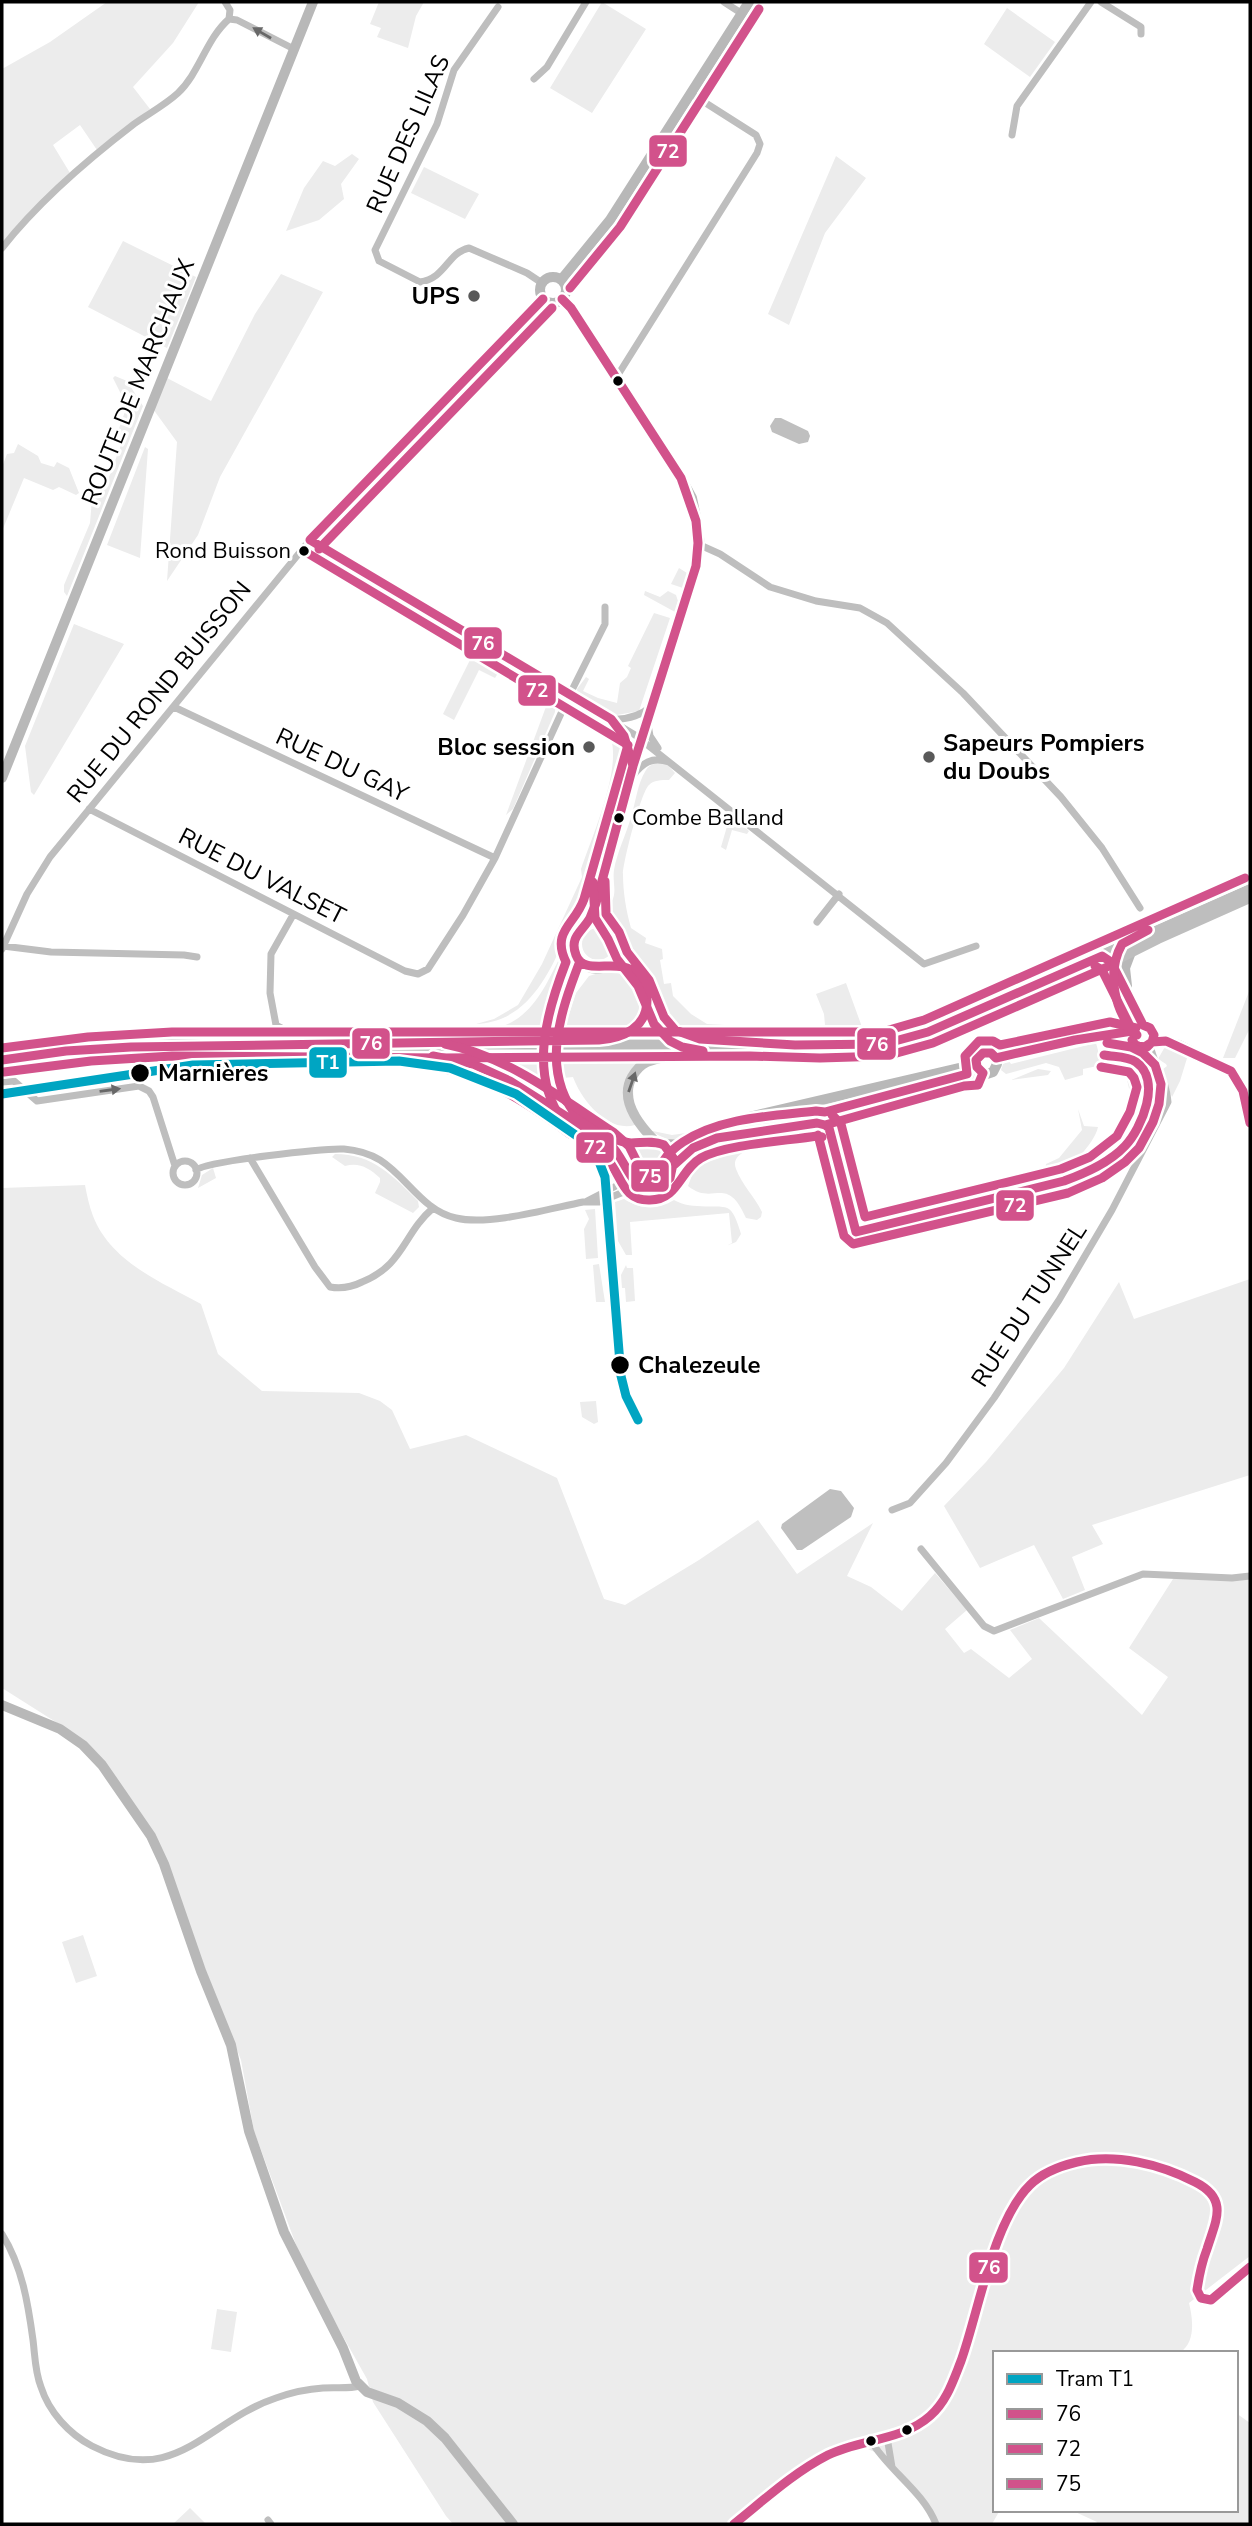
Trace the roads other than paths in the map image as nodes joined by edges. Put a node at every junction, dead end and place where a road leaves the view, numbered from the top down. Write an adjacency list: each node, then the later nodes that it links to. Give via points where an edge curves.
1 (225, 2): 10 (street)
2 (313, 2): 12 (street, ROUTE DE MARCHAUX)
3 (586, 2): 13 (street, via 547,67)
4 (723, 2): 9 (street)
5 (749, 2): 9 (street)
6 (1101, 2): 11 (street, via 1141,27)
7 (1090, 3): 15 (street, via 1017,106)
8 (498, 7): 18 (street, RUE DES LILAS, via 454,70 441,115 375,250 376,257 420,282 436,278 458,252 469,248)
9 (741, 13): 14 (street)
10 (229, 19): 12 (street, one-way to 10); 16 (street, via 178,93 84,166 25,219)
11 (1140, 34)
12 (294, 49): 34 (street, ROUTE DE MARCHAUX)
13 (534, 79)
14 (690, 93): 17 (street, via 610,220); 21 (street, via 756,135 760,144)
15 (1012, 135)
16 (2, 248)
17 (561, 280): 18 (street, via 553,277); 20 (street, via 566,291)
18 (542, 283): 19 (street)
19 (543, 299): 20 (street, via 551,303); 22 (street, RUE DU ROND BUISSON)
20 (562, 299): 21 (street)
21 (616, 378): 23 (street, via 692,498)
22 (310, 540): 25 (street); 27 (street, RUE DU ROND BUISSON)
23 (700, 545): 26 (street); 42 (street, via 771,587 860,608 887,623 963,693 1061,797 1102,848)
24 (605, 607): 25 (street, via 605,624)
25 (569, 696): 28 (street); 37 (street)
26 (652, 706): 28 (street, via 636,716); 29 (street)
27 (174, 707): 36 (street, RUE DU ROND BUISSON); 37 (street, RUE DU GAY)
28 (611, 719): 30 (street); 33 (street, via 624,736)
29 (647, 722): 30 (street); 31 (street, via 652,740)
30 (642, 740): 31 (street); 33 (street)
31 (665, 757): 32 (street)
32 (673, 763): 35 (street, via 650,761); 40 (street)
33 (633, 766): 35 (street)
34 (2, 778)
35 (629, 781): 38 (street)
36 (89, 808): 43 (street, RUE DU VALSET); 49 (street, RUE DU ROND BUISSON, via 27,894)
37 (495, 858): 43 (street, RUE DU VALSET, via 428,969 418,974)
38 (606, 862): 44 (street); 45 (street, via 604,904)
39 (1250, 889): 53 (main road)
40 (839, 894): 46 (street); 48 (street, via 925,964)
41 (1250, 898): 50 (main road)
42 (1140, 908)
43 (293, 915): 61 (street, via 271,954 270,993 276,1025 293,1034 434,1032)
44 (588, 921): 45 (street); 52 (street, via 574,939)
45 (610, 922): 47 (street, via 620,932)
46 (817, 922)
47 (622, 945): 54 (street); 63 (main road, via 649,980 664,1017 675,1030 692,1038)
48 (976, 946)
49 (3, 948): 51 (street)
50 (1130, 953): 53 (main road); 59 (street, via 1125,968)
51 (197, 957)
52 (580, 961): 55 (street); 58 (street)
53 (1105, 961): 56 (main road); 57 (street); 59 (street); 63 (main road, via 906,1039 867,1045)
54 (609, 965): 55 (street); 65 (main road, via 625,966 643,982 647,1000 642,1019 616,1038)
55 (590, 967): 58 (street)
56 (1088, 974): 57 (street); 67 (main road, via 912,1046 864,1053)
57 (1109, 977): 60 (street)
58 (569, 986): 75 (street, via 555,1060)
59 (1128, 997): 60 (street)
60 (1142, 1037): 70 (street, via 1112,1034); 77 (street, via 1167,1037 1231,1071 1243,1091); 89 (street, RUE DU TUNNEL, via 1165,1083 1168,1102 1112,1210 1059,1300 962,1441 910,1503)
61 (525, 1041): 62 (main road); 64 (main road)
62 (425, 1044): 64 (main road); 66 (main road, via 172,1044)
63 (750, 1044): 65 (main road)
64 (545, 1045): 65 (main road); 68 (main road)
65 (564, 1045): 67 (main road)
66 (90, 1049): 69 (street); 71 (main road)
67 (706, 1051): 80 (main road, one-way to 67, via 633,1113 629,1083 647,1062)
68 (386, 1053): 73 (main road, via 103,1057); 78 (street, via 473,1063)
69 (2, 1054)
70 (996, 1058): 72 (street, via 983,1053); 72 (street, via 997,1067 990,1073 981,1072)
71 (2, 1060)
72 (976, 1064): 76 (street)
73 (2, 1069)
74 (2, 1082): 83 (street, one-way to 83, via 14,1081 37,1101 139,1086 149,1090)
75 (566, 1101): 78 (street); 79 (street, via 604,1132 621,1141)
76 (766, 1114): 80 (street, via 694,1143); 82 (street, via 693,1149)
77 (1250, 1123)
78 (597, 1136): 84 (street, via 614,1148)
79 (640, 1142): 80 (street); 84 (street, via 628,1154)
80 (659, 1142): 82 (street, via 671,1153)
81 (250, 1158): 85 (street); 88 (street, via 344,1149 364,1153 380,1160); 88 (street, via 330,1287 360,1283 389,1267)
82 (674, 1165): 86 (street, via 667,1181)
83 (175, 1166): 85 (street, via 187,1162); 85 (street, via 174,1179 182,1185 193,1183)
84 (626, 1166): 86 (street, via 633,1181); 87 (street, via 618,1185)
85 (196, 1170)
86 (646, 1188): 87 (street)
87 (583, 1202): 88 (street, via 472,1221)
88 (433, 1208)
89 (892, 1510)
90 (921, 1549): 91 (street, via 994,1631 1143,1573)
91 (1250, 1576)
92 (2, 1705): 95 (street, via 60,1729 83,1745 151,1836 231,2045 249,2131 284,2232)
93 (2, 2234): 95 (street, via 21,2273 36,2371 47,2404 77,2438 102,2451 146,2461 172,2455 275,2398)
94 (1250, 2267): 96 (street, via 1210,2300 1201,2298 1197,2290 1217,2212 1207,2188 1174,2173 1111,2159 1074,2162 1054,2170 1034,2181 1013,2206 990,2262 966,2347 941,2404 918,2425)
95 (360, 2386): 99 (street, via 427,2421)
96 (887, 2437): 97 (street); 98 (street)
97 (871, 2441): 98 (street); 100 (street, via 827,2455)
98 (892, 2468): 101 (street, via 925,2504)
99 (513, 2524)
100 (734, 2524)
101 (936, 2524)

